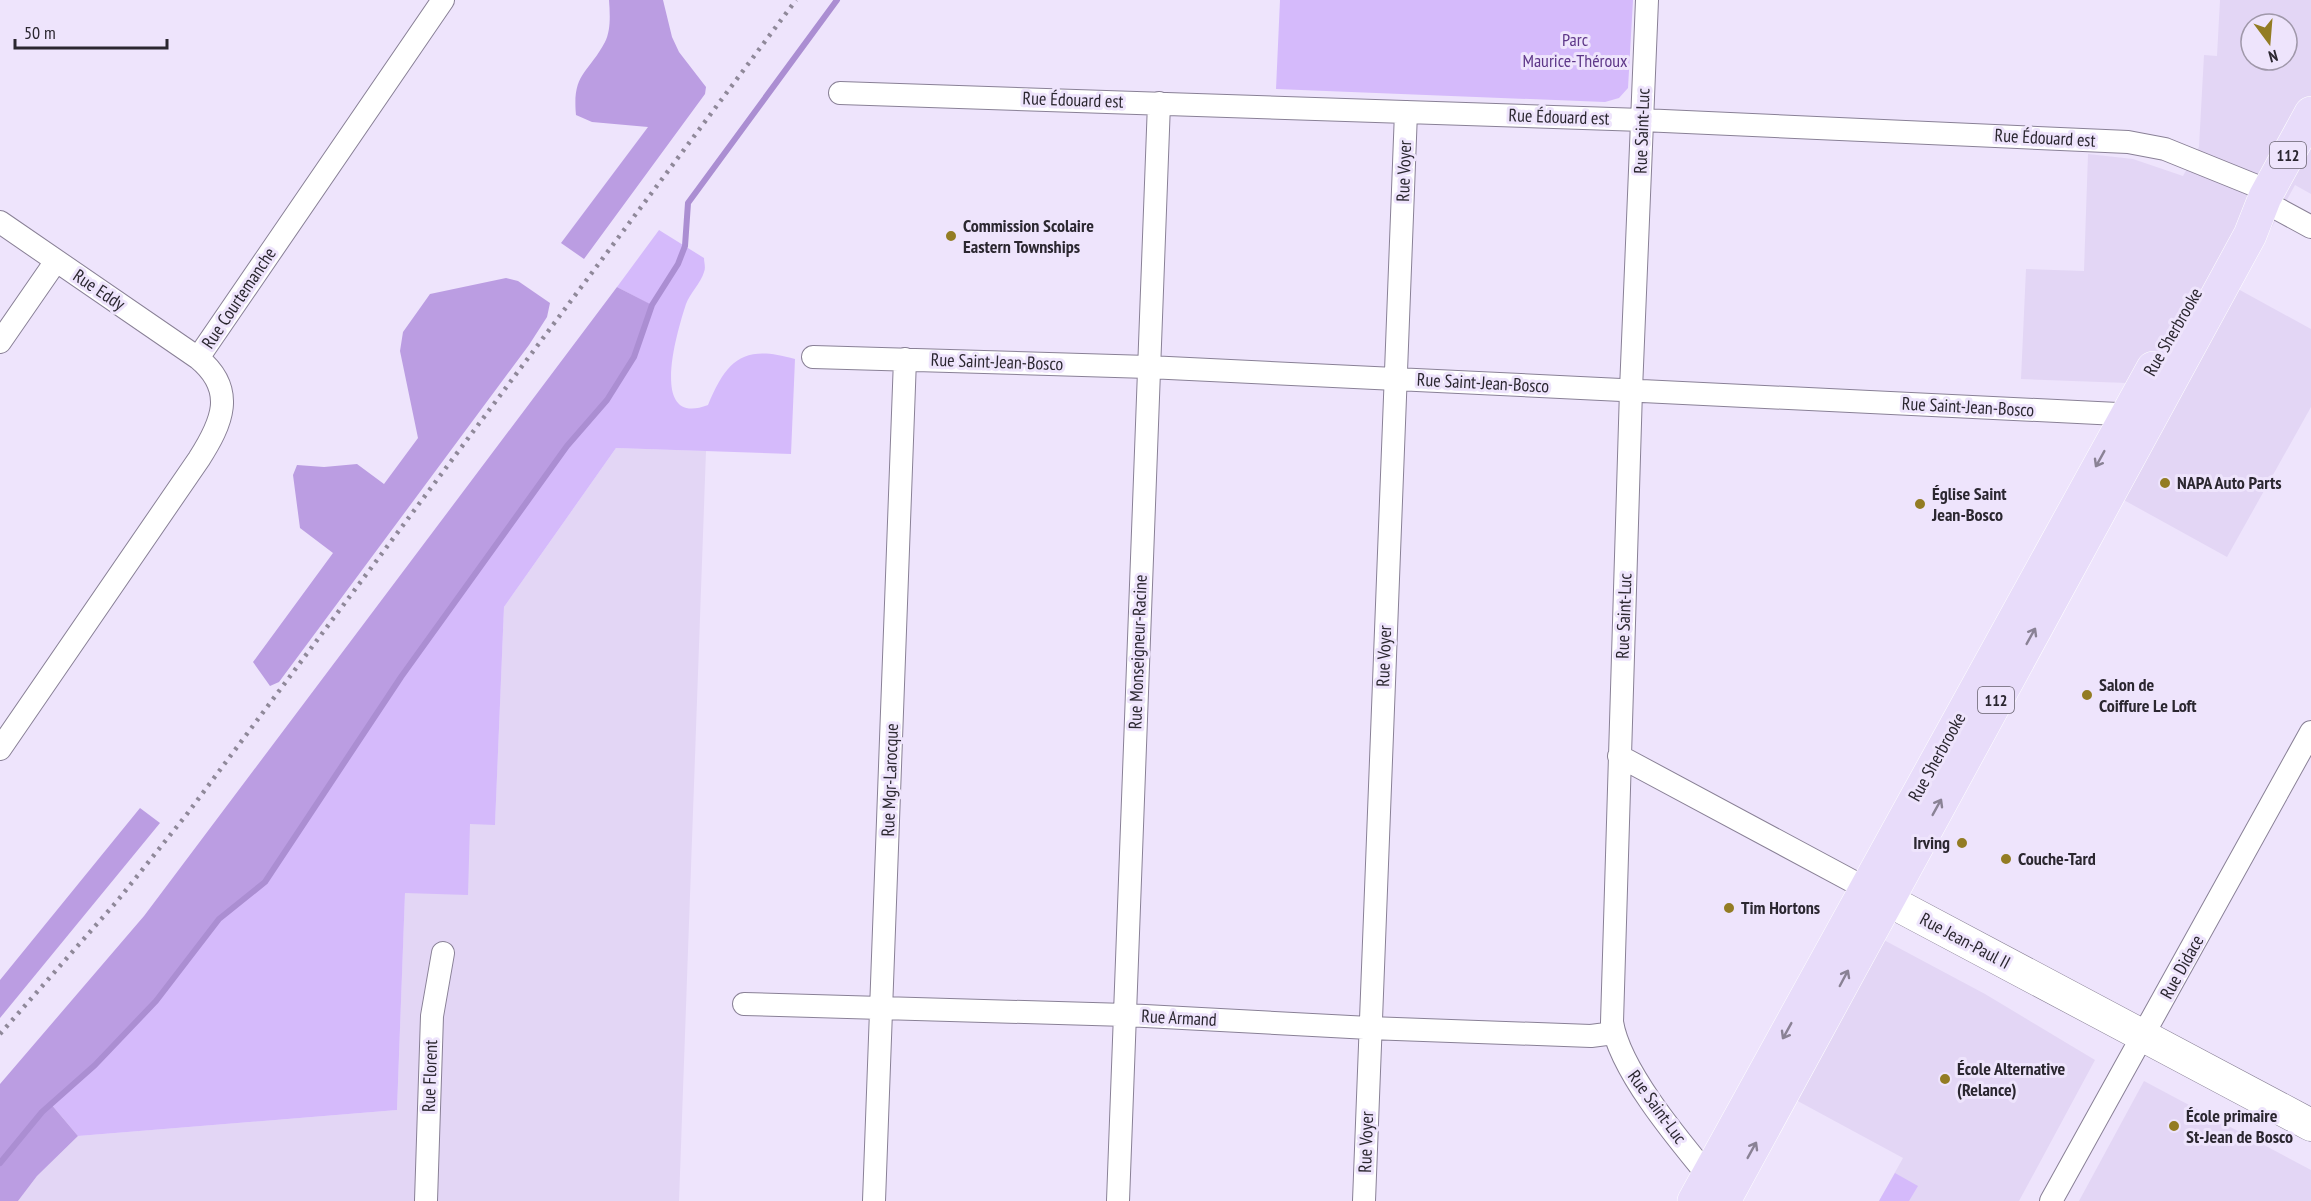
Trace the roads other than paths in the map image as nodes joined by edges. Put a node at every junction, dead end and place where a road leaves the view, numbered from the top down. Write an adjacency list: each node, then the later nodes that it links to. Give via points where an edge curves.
1 (443, 0): 14 (street, Rue Courtemanche)
2 (1647, 0): 7 (street, Rue Saint-Luc)
3 (840, 93): 4 (street, Rue Édouard est)
4 (1159, 103): 5 (street, Rue Édouard est); 16 (street, Rue Monseigneur-Racine)
5 (1406, 112): 7 (street, Rue Édouard est); 17 (street, Rue Voyer)
6 (2311, 113): 8 (main road, Rue Sherbrooke / 112)
7 (1642, 120): 8 (street, Rue Édouard est, via 2140,143 2165,149 2254,185); 18 (street, Rue Saint-Luc)
8 (2265, 197): 10 (street, Rue Édouard est, via 2276,208); 19 (main road, Rue Sherbrooke / 112, via 2227,238)
9 (0, 222): 11 (street, Rue Eddy)
10 (2311, 227)
11 (56, 261): 12 (street); 14 (street, Rue Eddy)
12 (0, 342)
13 (813, 357): 15 (street, Rue Saint-Jean-Bosco)
14 (198, 358): 21 (street, Rue Courtemanche, via 211,369 221,390 222,414 216,430)
15 (905, 359): 16 (street, Rue Saint-Jean-Bosco); 26 (street, Rue Mgr-Larocque)
16 (1148, 367): 17 (street, Rue Saint-Jean-Bosco); 27 (street, Rue Monseigneur-Racine)
17 (1395, 379): 18 (street, Rue Saint-Jean-Bosco); 28 (street, Rue Voyer)
18 (1631, 390): 19 (street, Rue Saint-Jean-Bosco); 22 (street, Rue Saint-Luc)
19 (2139, 415): 23 (main road, Rue Sherbrooke / 112)
20 (2311, 732): 30 (street, Rue Didace)
21 (0, 749)
22 (1619, 756): 23 (street, Rue Jean-Paul II); 29 (street, Rue Saint-Luc, via 1611,1010)
23 (1876, 894): 30 (street, Rue Jean-Paul II); 32 (main road, Rue Sherbrooke / 112)
24 (442, 953): 33 (street, Rue Florent, via 432,1016)
25 (744, 1004): 26 (street, Rue Armand)
26 (882, 1007): 27 (street, Rue Armand); 34 (street, Rue Mgr-Larocque)
27 (1126, 1015): 28 (street, Rue Armand); 35 (street, Rue Monseigneur-Racine)
28 (1369, 1028): 29 (street, Rue Armand, via 1591,1036); 36 (street, Rue Voyer)
29 (1614, 1033): 32 (street, Rue Saint-Luc, via 1636,1081)
30 (2143, 1036): 31 (street, Rue Jean-Paul II); 37 (street, Rue Didace)
31 (2311, 1125)
32 (1713, 1194)
33 (426, 1201)
34 (874, 1201)
35 (1118, 1201)
36 (1364, 1201)
37 (2051, 1201)

